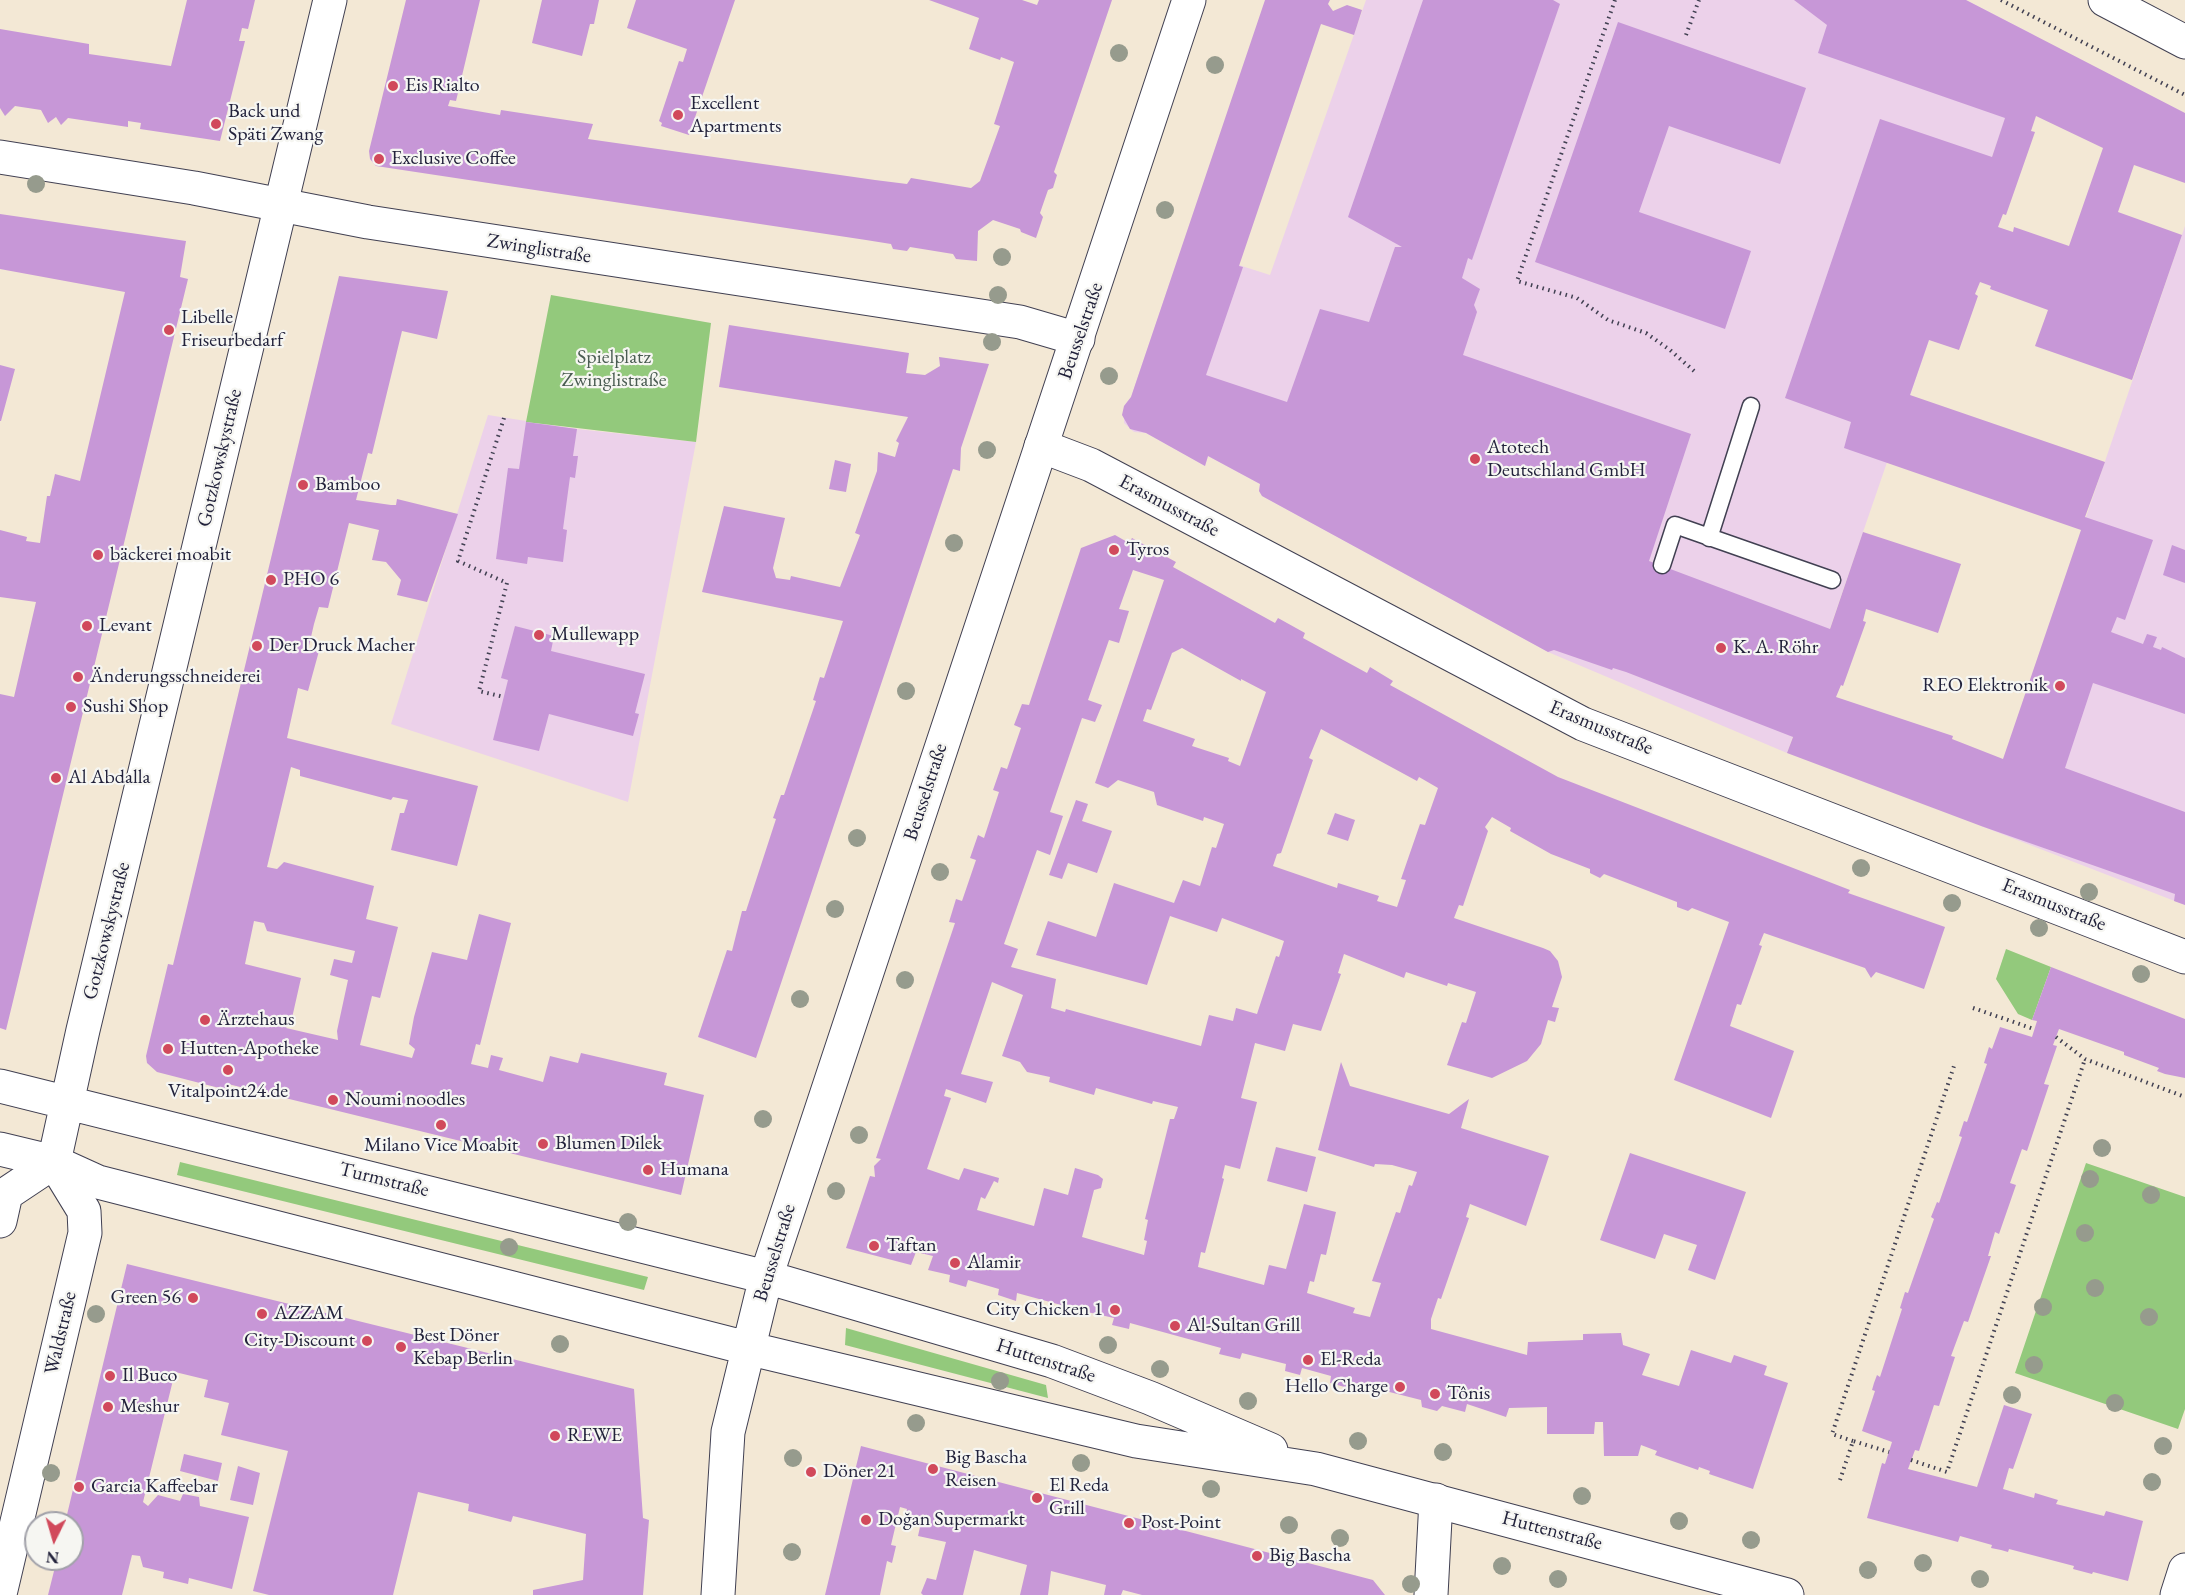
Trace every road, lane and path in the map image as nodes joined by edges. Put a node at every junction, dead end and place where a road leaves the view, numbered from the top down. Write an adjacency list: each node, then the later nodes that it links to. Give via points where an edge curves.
1 (330, 0): 11 (street, Gotzkowskystraße)
2 (1190, 0): 12 (street, Beusselstraße)
3 (1615, 0): 13 (path, via 1517,281 1577,298 1608,320 1646,333)
4 (1699, 0): 7 (path)
5 (2001, 0): 9 (path)
6 (2105, 0): 8 (street)
7 (1686, 35)
8 (2185, 42)
9 (2185, 95)
10 (0, 158): 11 (street, Zwinglistraße, via 194,188)
11 (280, 206): 12 (street, Zwinglistraße, via 1020,322); 29 (street, Gotzkowskystraße)
12 (1078, 339): 16 (street, Beusselstraße)
13 (1694, 371)
14 (1751, 406): 17 (lane)
15 (504, 418): 20 (path, via 458,561 507,583 479,691)
16 (1041, 446): 21 (street, Erasmusstraße, via 1091,465 1583,724); 33 (street, Beusselstraße)
17 (1709, 538): 18 (lane, via 1676,525); 19 (lane)
18 (1662, 565)
19 (1832, 580)
20 (504, 697)
21 (2185, 957)
22 (1973, 1008): 23 (path)
23 (2034, 1029)
24 (2056, 1037): 25 (path)
25 (2085, 1059): 28 (path); 37 (path, via 1947,1472)
26 (1954, 1066): 35 (path, via 1832,1434)
27 (0, 1086): 29 (street, Turmstraße)
28 (2185, 1097)
29 (68, 1102): 31 (street, Gotzkowskystraße); 33 (street, Turmstraße)
30 (0, 1149): 31 (street)
31 (54, 1162): 32 (street, via 6,1194); 34 (street, via 98,1182); 42 (street, Waldstraße, via 84,1210 85,1233)
32 (0, 1221)
33 (766, 1277): 34 (street, Beusselstraße); 38 (street, Huttenstraße, via 1052,1360)
34 (747, 1348): 38 (street, Huttenstraße, via 1136,1441); 43 (street, Beusselstraße, via 728,1431)
35 (1853, 1440): 36 (path); 39 (path)
36 (1889, 1452)
37 (1911, 1460)
38 (1316, 1469): 40 (street, Huttenstraße)
39 (1840, 1480)
40 (1436, 1500): 44 (street); 45 (street, Huttenstraße)
41 (2185, 1570): 46 (street)
42 (0, 1594)
43 (718, 1595)
44 (1431, 1595)
45 (1787, 1595)
46 (2176, 1595)

